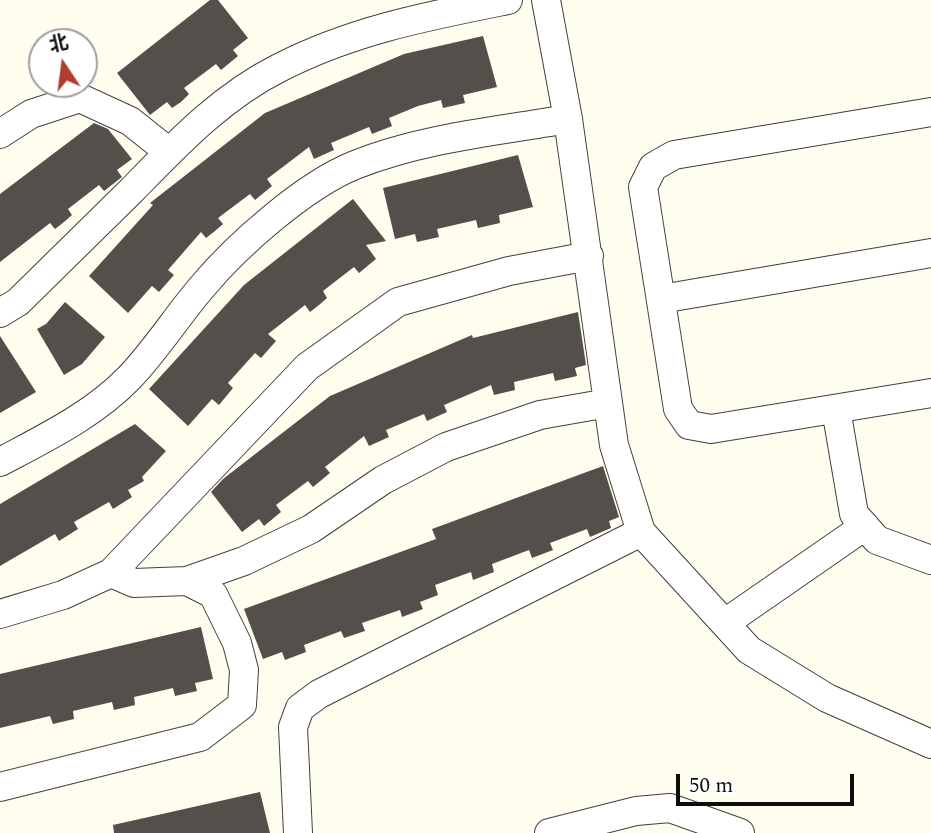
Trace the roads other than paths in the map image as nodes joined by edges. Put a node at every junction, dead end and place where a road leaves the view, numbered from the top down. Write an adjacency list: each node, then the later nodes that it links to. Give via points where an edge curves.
1 (508, 0): 6 (street, via 396,23 336,42 278,68 243,89)
2 (546, 0): 4 (street)
3 (931, 112): 9 (street, via 674,155 653,167 643,187)
4 (568, 119): 8 (street); 14 (street, via 393,153 354,165 317,186 276,216 203,286 128,378 89,411)
5 (0, 134): 6 (street, via 31,114 80,98 130,121)
6 (169, 152): 10 (street, via 18,302)
7 (931, 253): 9 (street)
8 (589, 256): 12 (street); 18 (street, via 509,271 398,302 307,367)
9 (661, 299): 13 (street, via 678,409 689,425 711,429)
10 (0, 313)
11 (931, 393): 13 (street)
12 (608, 403): 16 (street, via 614,445); 19 (street, via 540,415 446,447 383,480 311,529 244,561)
13 (836, 409): 15 (street, via 854,514)
14 (0, 462)
15 (865, 526): 17 (street, via 877,540); 21 (street)
16 (641, 532): 21 (street); 24 (street, via 319,694 300,708 293,727)
17 (931, 560)
18 (111, 573): 19 (street, via 134,583); 20 (street, via 64,595)
19 (187, 581): 23 (street, via 213,594 237,643 244,670 242,705 200,737)
20 (0, 614)
21 (725, 623): 22 (street, via 749,650 827,698)
22 (931, 744)
23 (0, 787)
24 (298, 833)
25 (549, 833): 26 (street, via 670,807)
26 (740, 833)

